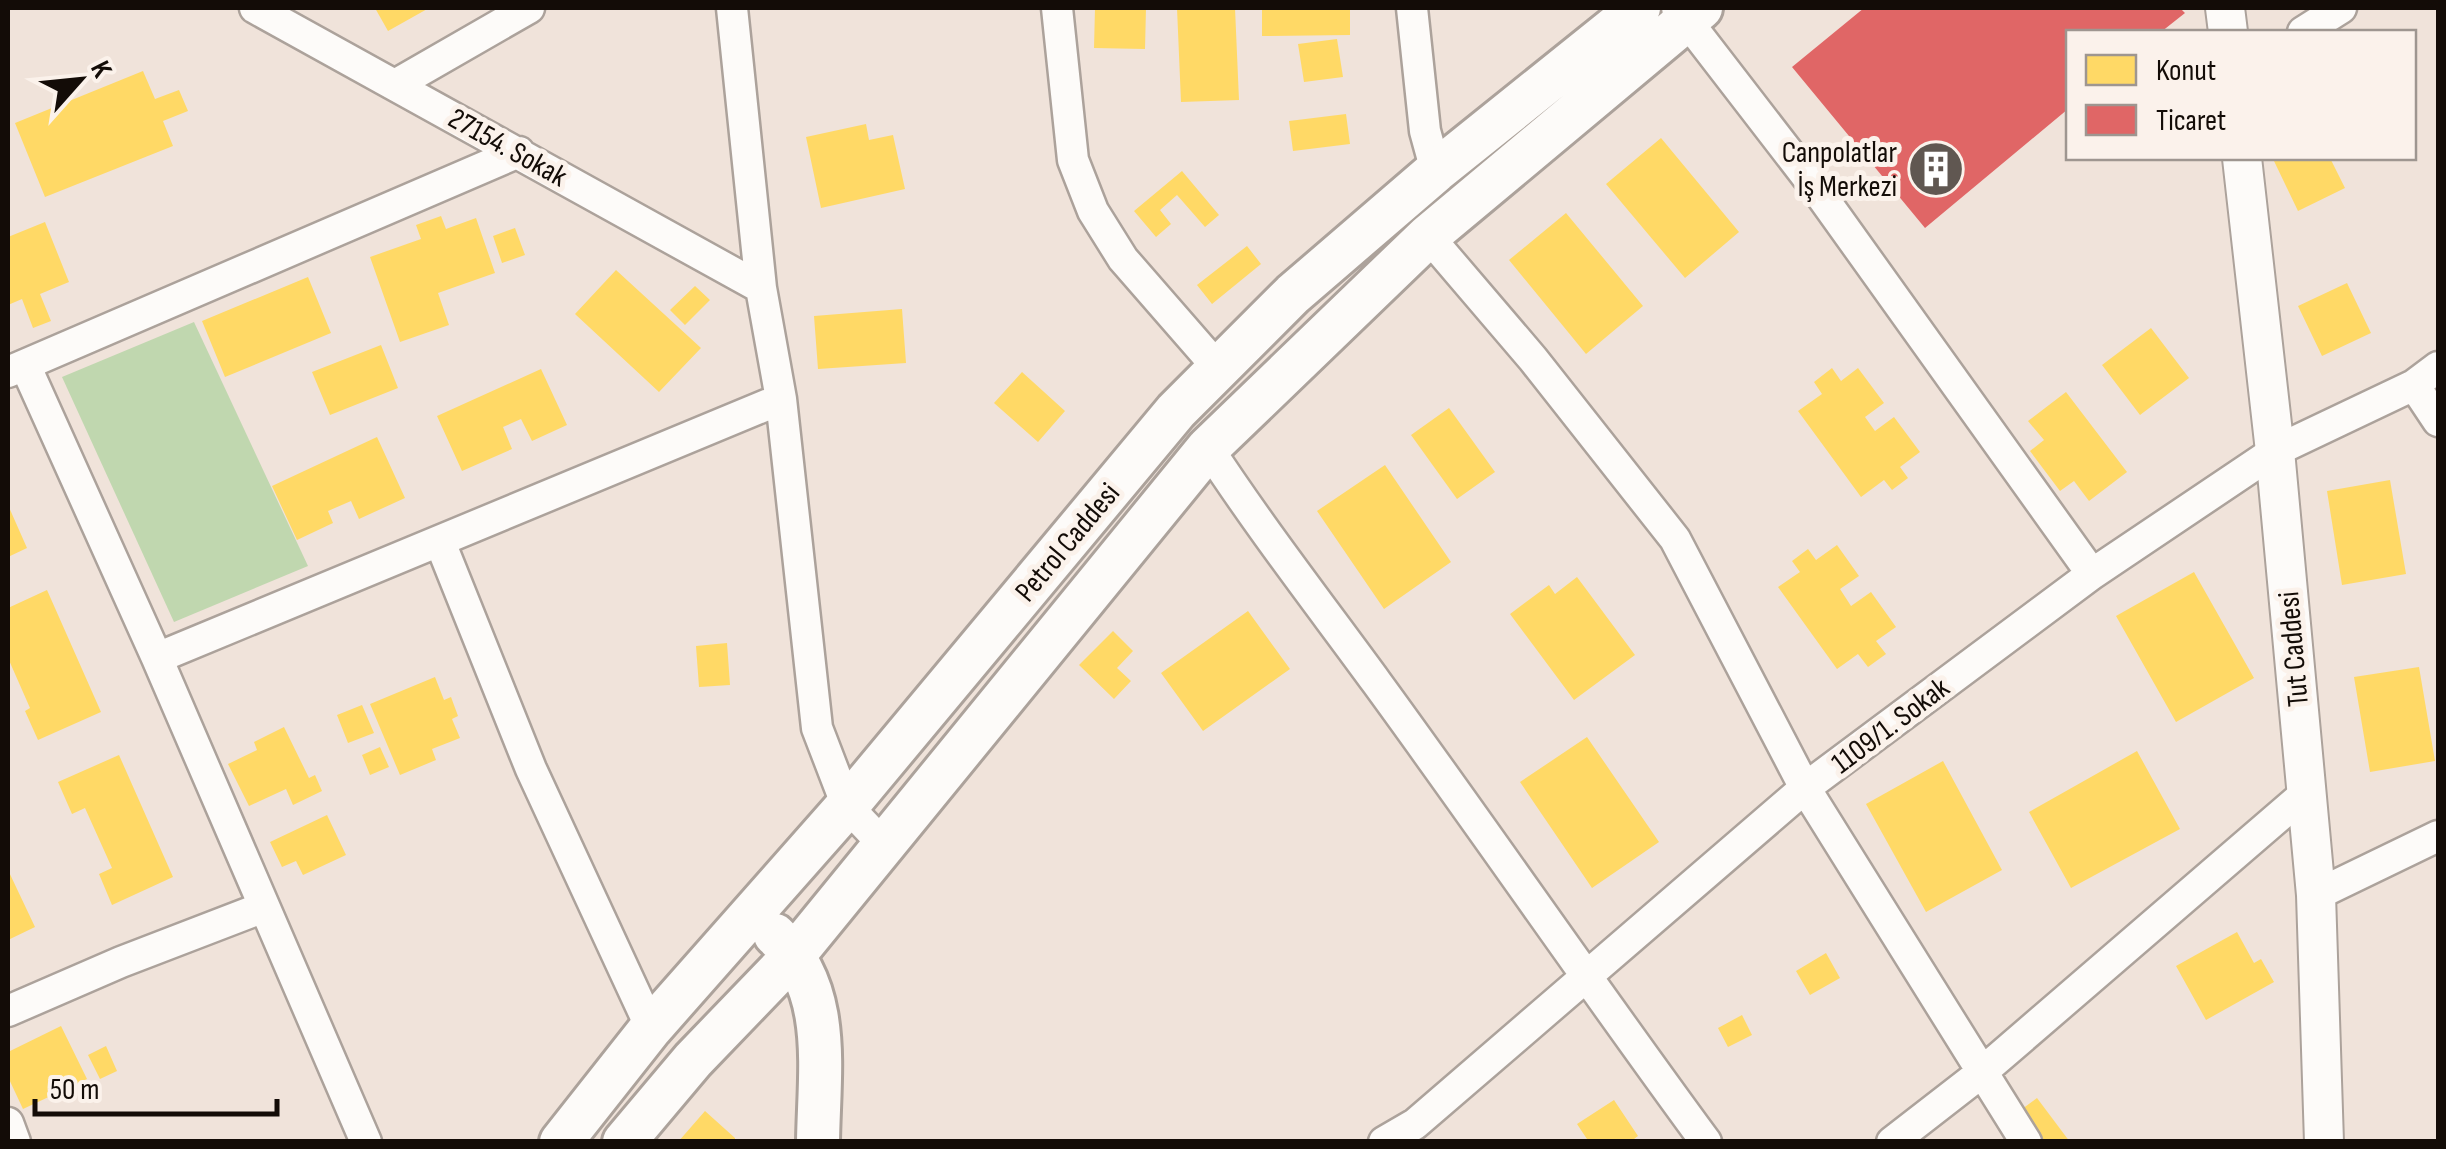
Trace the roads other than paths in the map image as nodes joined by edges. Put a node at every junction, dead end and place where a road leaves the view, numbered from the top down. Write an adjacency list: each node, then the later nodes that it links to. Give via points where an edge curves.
1 (255, 8): 10 (street, 27154. Sokak)
2 (529, 8): 10 (street)
3 (732, 8): 15 (street)
4 (1057, 8): 16 (street, via 1072,160 1093,211 1124,259)
5 (1412, 8): 13 (street)
6 (1639, 8): 13 (main road, Petrol Caddesi)
7 (2341, 8): 9 (street)
8 (1688, 12): 14 (main road); 24 (street)
9 (2306, 30)
10 (396, 85): 11 (street, 27154. Sokak)
11 (519, 152): 15 (street, 27154. Sokak); 17 (street)
12 (2242, 160): 22 (street, Tut Caddesi)
13 (1436, 172): 16 (main road, Petrol Caddesi)
14 (1428, 236): 21 (main road); 26 (street, via 1676,539)
15 (761, 288): 19 (street)
16 (1218, 368): 28 (main road, Petrol Caddesi)
17 (16, 369): 25 (street)
18 (2426, 376): 20 (street); 22 (street, 1109/1. Sokak)
19 (781, 399): 23 (street); 28 (street, via 817,728)
20 (2438, 421)
21 (1208, 448): 30 (main road); 35 (street)
22 (2275, 451): 24 (street, 1109/1. Sokak); 27 (street, Tut Caddesi)
23 (440, 542): 25 (street); 37 (street, via 531,769)
24 (2092, 574): 26 (street, 1109/1. Sokak)
25 (157, 658): 32 (street)
26 (1805, 788): 35 (street, 1109/1. Sokak); 38 (street)
27 (2306, 793): 31 (street, Tut Caddesi); 38 (street)
28 (847, 806): 30 (street); 33 (main road, Petrol Caddesi)
29 (2438, 836): 31 (street)
30 (884, 845): 34 (main road)
31 (2316, 896): 49 (street, Tut Caddesi)
32 (264, 907): 36 (street); 41 (street)
33 (753, 915): 34 (main road); 37 (main road, Petrol Caddesi)
34 (795, 954): 43 (main road); 44 (main road, via 820,1026)
35 (1584, 978): 45 (street, 1109/1. Sokak, via 1415,1124); 46 (street)
36 (8, 1011)
37 (651, 1028): 42 (main road, Petrol Caddesi)
38 (1981, 1073): 47 (street); 48 (street)
39 (8, 1123): 40 (street)
40 (15, 1142)
41 (366, 1142)
42 (561, 1142)
43 (624, 1142)
44 (818, 1142)
45 (1384, 1142)
46 (1706, 1142)
47 (1892, 1142)
48 (2026, 1142)
49 (2324, 1142)

